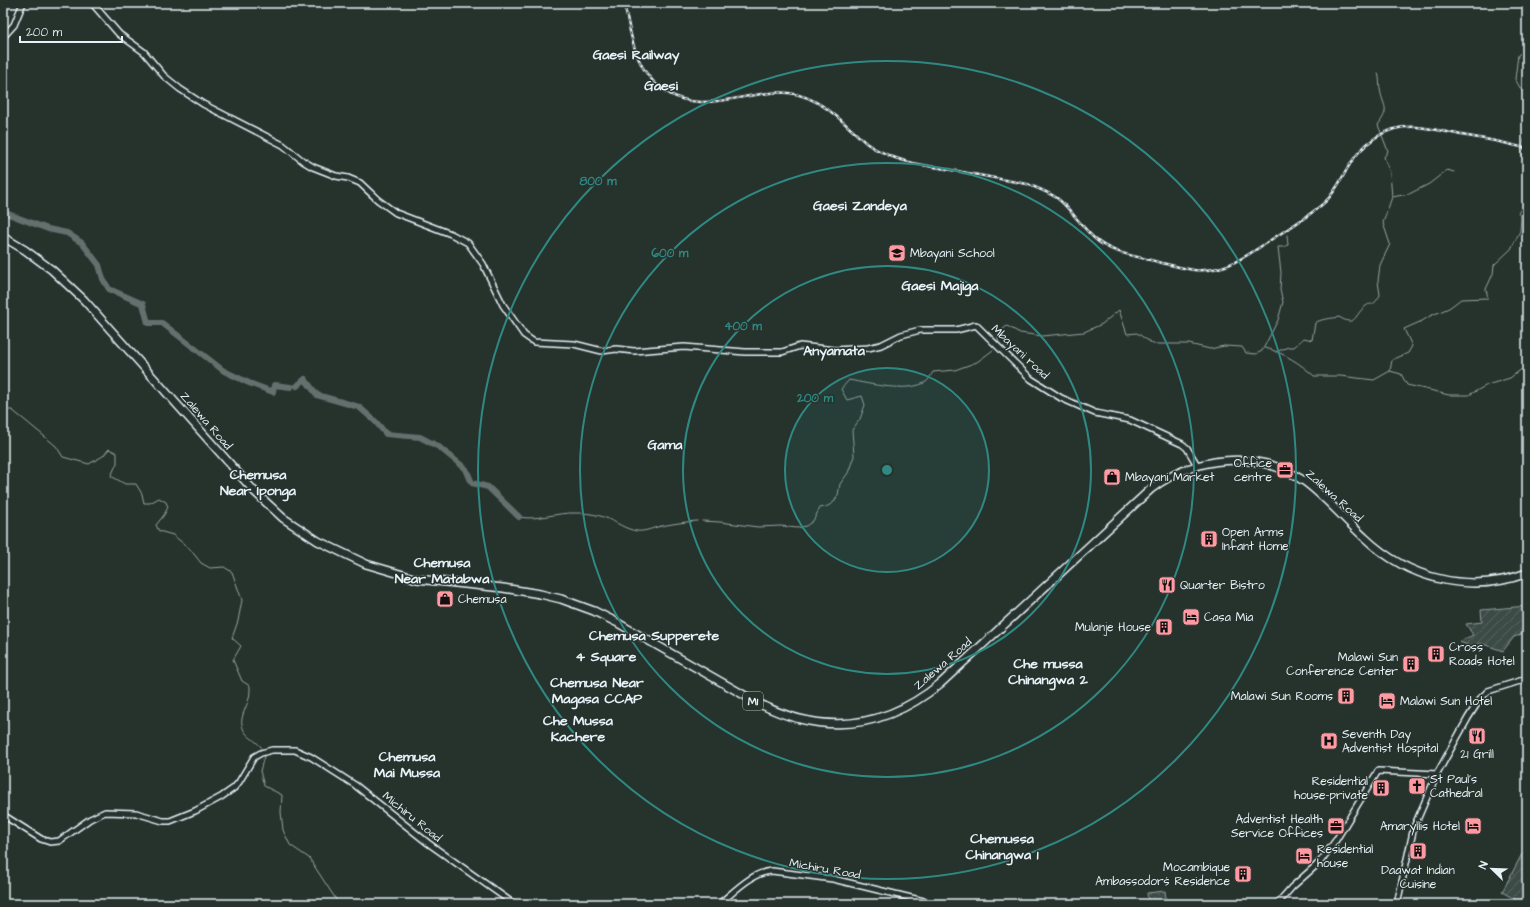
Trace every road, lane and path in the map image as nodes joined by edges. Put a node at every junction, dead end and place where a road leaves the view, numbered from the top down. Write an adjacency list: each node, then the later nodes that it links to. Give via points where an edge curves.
1 (23, 3): 3 (street, via 14,25)
2 (92, 3): 5 (street, Mbayani road, via 119,34 144,52 164,76 203,104 283,145 303,161 336,176 360,182 396,213 468,243 483,264 503,305 526,336 537,343 574,344 602,351 684,347 782,352 800,346 835,350 868,348 920,330 961,329 976,325 1022,370 1048,391 1095,413 1130,420 1182,444)
3 (3, 37)
4 (3, 237): 5 (highway, Zalewa Road / M1, via 52,270 84,300 262,500 283,518 318,541 366,564 418,579 520,590 580,606 616,622 777,713 806,721 836,724 875,719 892,714 928,693 1140,498 1161,481)
5 (1197, 465): 6 (highway, Zalewa Road / M1, via 1235,460 1256,462 1293,475 1316,490 1365,538 1390,558 1432,577 1481,583)
6 (1527, 573)
7 (1525, 678): 8 (street, via 1494,689 1480,699)
8 (1437, 774): 13 (street, via 1378,771 1320,862); 14 (street, via 1414,827)
9 (3, 815): 10 (street, Michiru Road, via 50,842 59,841 104,812 136,813 170,821 195,811 228,792 240,782 254,757 261,752 295,750 311,757 355,785 428,843)
10 (514, 904)
11 (719, 904): 12 (street, Michiru Road, via 753,878 772,871 838,880)
12 (936, 904)
13 (1277, 904)
14 (1397, 904)

